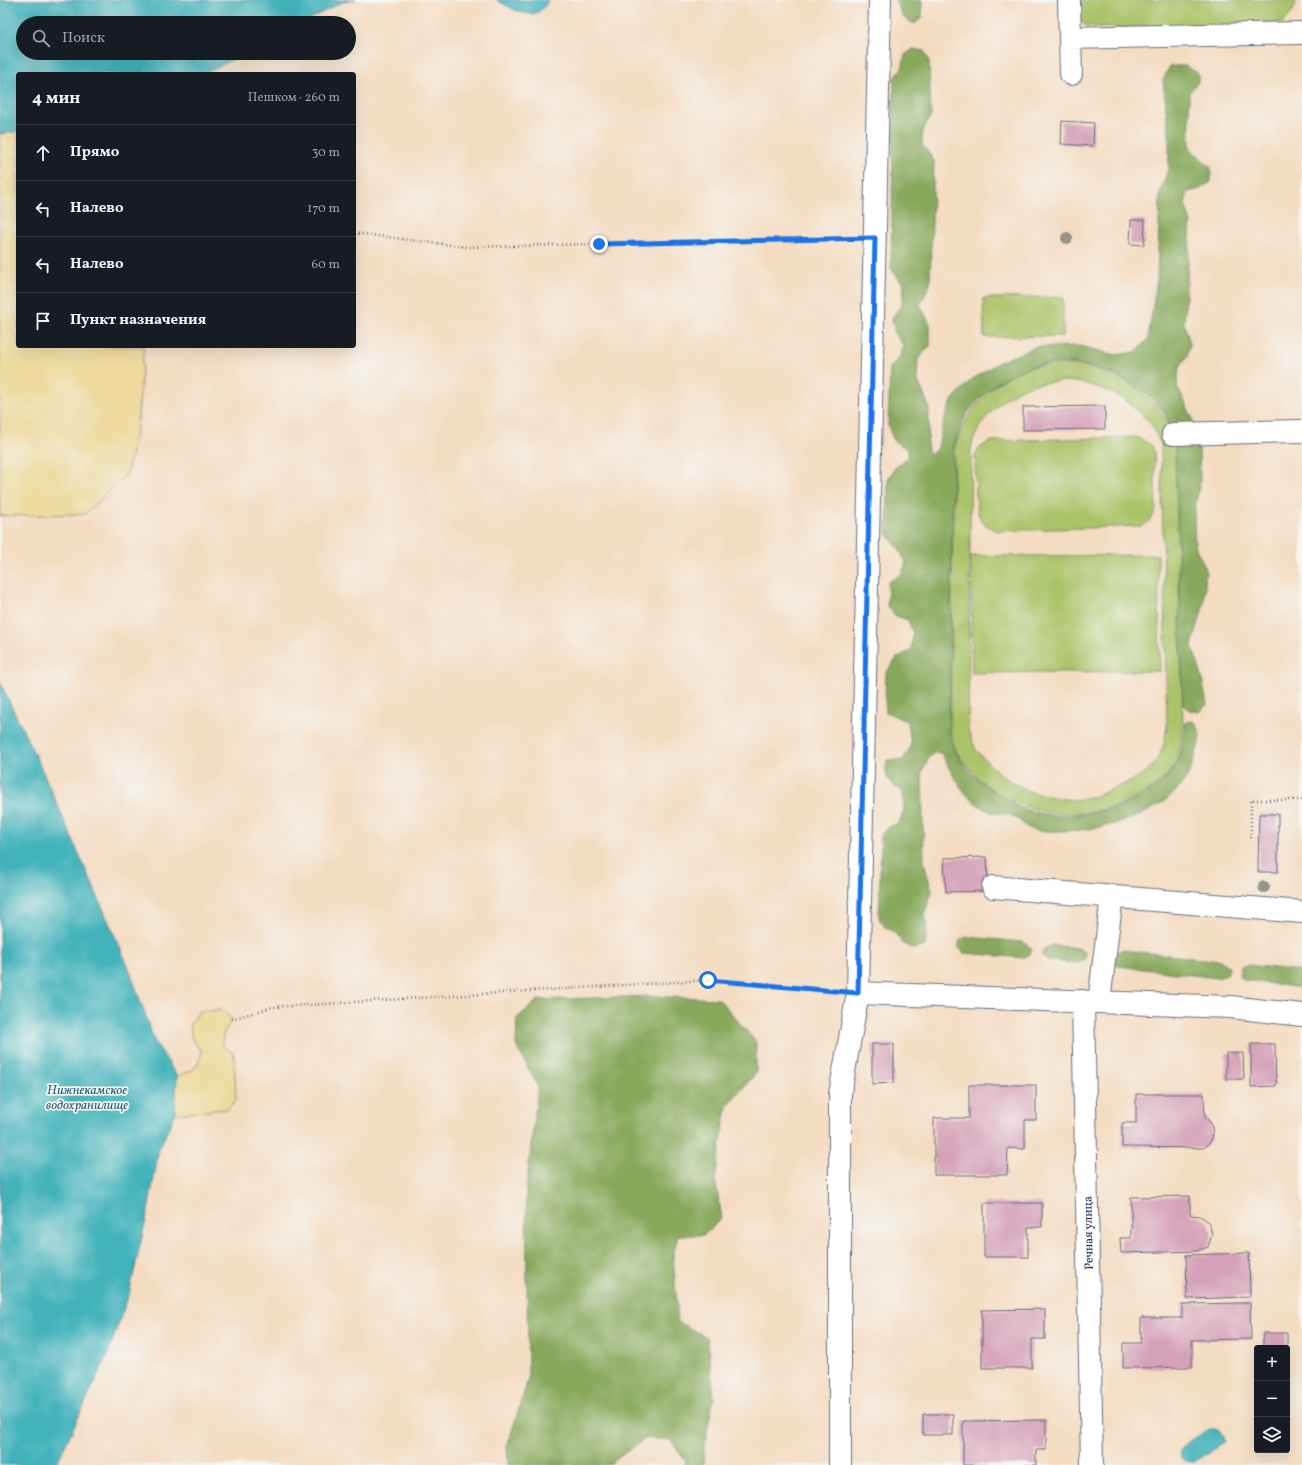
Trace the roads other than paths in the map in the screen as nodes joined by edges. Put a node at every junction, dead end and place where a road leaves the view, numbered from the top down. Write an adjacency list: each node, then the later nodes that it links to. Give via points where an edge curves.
1 (880, 0): 11 (street)
2 (1069, 0): 4 (street)
3 (1302, 33): 4 (street)
4 (1070, 38): 5 (street)
5 (1071, 74)
6 (1302, 431): 7 (street)
7 (1173, 434)
8 (993, 887): 9 (street)
9 (1112, 896): 10 (street); 12 (street, Речная улица)
10 (1302, 912)
11 (858, 993): 12 (street); 14 (street, via 840,1094)
12 (1091, 1001): 13 (street, via 1230,1007); 15 (street, Речная улица)
13 (1302, 1015)
14 (840, 1465)
15 (1092, 1465)

